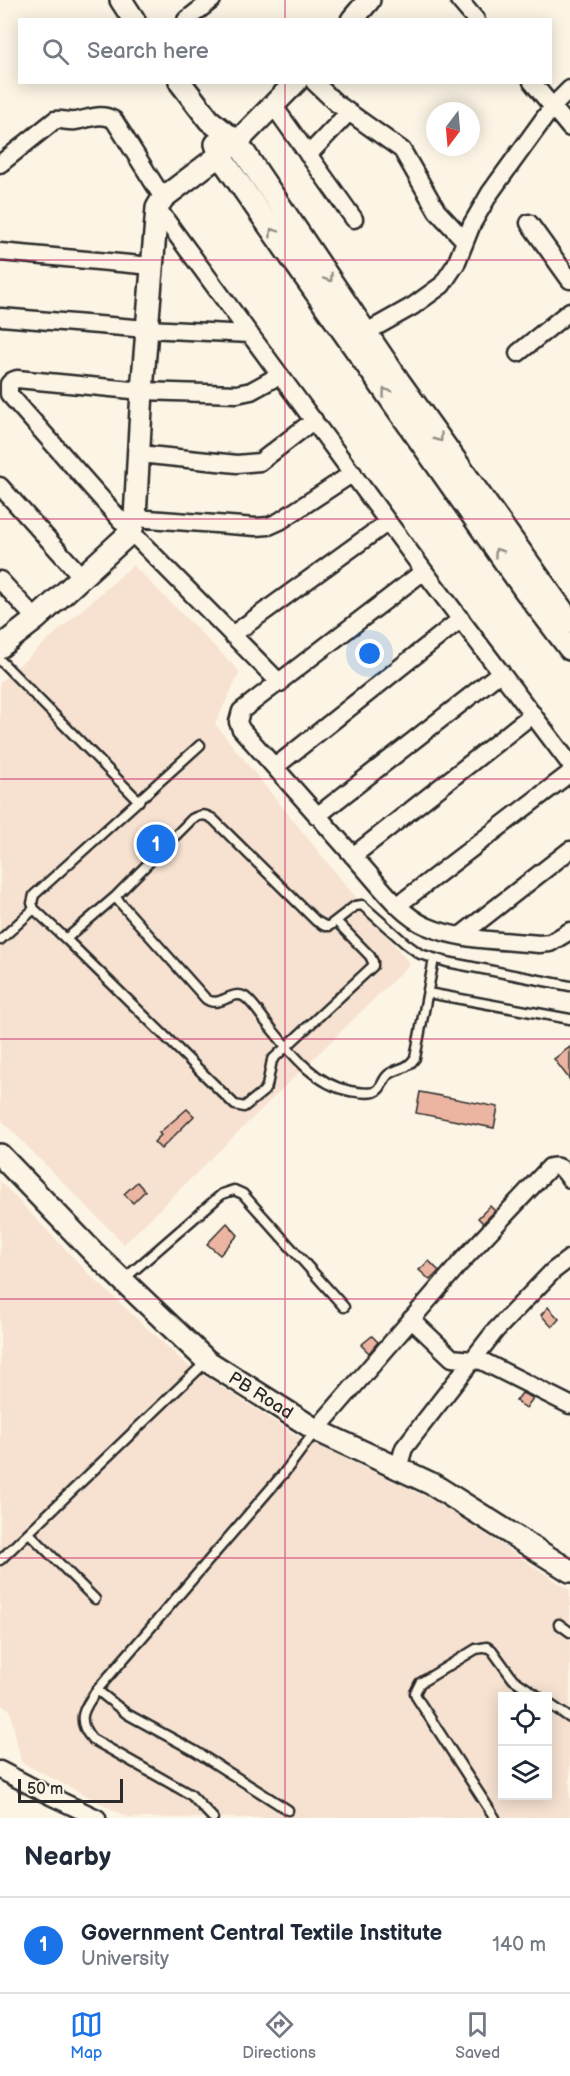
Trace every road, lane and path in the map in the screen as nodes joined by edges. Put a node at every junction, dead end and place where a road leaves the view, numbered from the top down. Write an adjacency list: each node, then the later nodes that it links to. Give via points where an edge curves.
1 (121, 0): 5 (street)
2 (212, 0): 6 (street)
3 (369, 0): 7 (street)
4 (459, 0): 8 (street)
5 (133, 18)
6 (189, 18)
7 (354, 18)
8 (474, 18)
9 (182, 84): 17 (street)
10 (294, 84): 14 (street)
11 (316, 84): 16 (street)
12 (534, 84): 15 (street)
13 (570, 89): 15 (street)
14 (273, 105): 19 (street); 20 (street)
15 (553, 106): 18 (street); 26 (street, via 490,193)
16 (349, 112): 20 (street); 26 (street, via 402,150 437,211)
17 (209, 120): 19 (street); 21 (street)
18 (570, 128)
19 (237, 142): 21 (street); 34 (street, one-way to 34)
20 (308, 154): 24 (street)
21 (220, 156): 23 (street); 34 (street, one-way to 21)
22 (0, 164): 23 (street, via 55,120 104,116 114,120)
23 (160, 203): 28 (street); 33 (street)
24 (354, 219)
25 (529, 222): 29 (street)
26 (465, 241): 34 (street, via 442,285 414,306)
27 (0, 252): 28 (street)
28 (152, 266): 32 (street)
29 (570, 280)
30 (570, 311): 35 (street)
31 (1, 317): 32 (street)
32 (147, 329): 33 (street); 37 (street)
33 (250, 334): 36 (street)
34 (358, 337): 47 (street)
35 (518, 353)
36 (280, 375): 37 (street, via 237,394); 38 (street)
37 (142, 391): 39 (street); 43 (street, via 17,379 8,389)
38 (314, 420): 39 (street, via 260,462 237,464); 40 (street)
39 (139, 454): 43 (street)
40 (353, 473): 42 (street); 43 (street, via 269,526)
41 (0, 486): 45 (street)
42 (388, 522): 44 (street); 51 (street)
43 (133, 525): 45 (street); 51 (street)
44 (424, 571): 49 (street); 56 (street)
45 (82, 577): 48 (street)
46 (0, 580): 48 (street)
47 (531, 584): 50 (street); 53 (street)
48 (36, 619): 52 (street)
49 (460, 619): 55 (street); 60 (street)
50 (570, 621)
51 (232, 635): 56 (street)
52 (0, 647)
53 (570, 649)
54 (0, 660): 62 (lane)
55 (501, 672): 57 (street); 63 (street)
56 (279, 683): 60 (street, via 241,711 238,722)
57 (533, 714): 59 (street); 65 (street)
58 (200, 744): 62 (lane)
59 (570, 764)
60 (274, 767): 63 (street)
61 (570, 773): 67 (street)
62 (139, 801): 68 (lane, via 34,895)
63 (317, 816): 65 (street)
64 (570, 850): 71 (street)
65 (353, 856): 67 (street)
66 (115, 897): 69 (lane, via 192,819 206,815 316,921 325,926); 72 (lane); 78 (lane, via 206,999 217,1003 235,995 247,999)
67 (398, 904): 71 (street, via 416,921)
68 (34, 909): 72 (lane); 73 (lane)
69 (336, 921): 74 (lane, via 362,905 413,950); 78 (lane, via 370,956 373,966)
70 (570, 932): 71 (street, via 550,943 539,944)
71 (460, 936)
72 (66, 939): 78 (lane, via 235,1105 243,1107 264,1091 273,1060)
73 (0, 940)
74 (434, 959): 75 (lane); 76 (lane)
75 (570, 986)
76 (428, 993): 77 (lane); 78 (lane, via 415,1058 404,1069 389,1074 374,1092 331,1085)
77 (570, 1019)
78 (286, 1047)
79 (0, 1155): 82 (street, PB Road)
80 (570, 1179): 84 (street, via 560,1166 550,1167)
81 (570, 1258): 85 (street, via 495,1331)
82 (123, 1281): 83 (lane, via 222,1194 234,1190 243,1194); 86 (street, PB Road)
83 (344, 1307)
84 (411, 1319): 85 (street, via 452,1358); 88 (street)
85 (474, 1359): 87 (street); 89 (street, via 404,1448)
86 (207, 1361): 88 (street, PB Road); 90 (lane)
87 (570, 1405)
88 (315, 1430): 89 (street, PB Road); 96 (lane, via 284,1473)
89 (398, 1468): 92 (street, PB Road, via 432,1484)
90 (28, 1533): 91 (lane); 93 (lane)
91 (0, 1560)
92 (570, 1571)
93 (95, 1599)
94 (559, 1624): 95 (lane)
95 (570, 1632)
96 (97, 1690): 101 (lane, via 128,1714); 103 (lane, via 83,1715 82,1725 92,1739 191,1795)
97 (531, 1692): 104 (lane, via 513,1679 486,1647 476,1649 416,1689 417,1698)
98 (552, 1706): 99 (lane)
99 (570, 1718)
100 (0, 1770): 102 (street)
101 (288, 1810)
102 (97, 1818)
103 (213, 1818)
104 (495, 1818)

